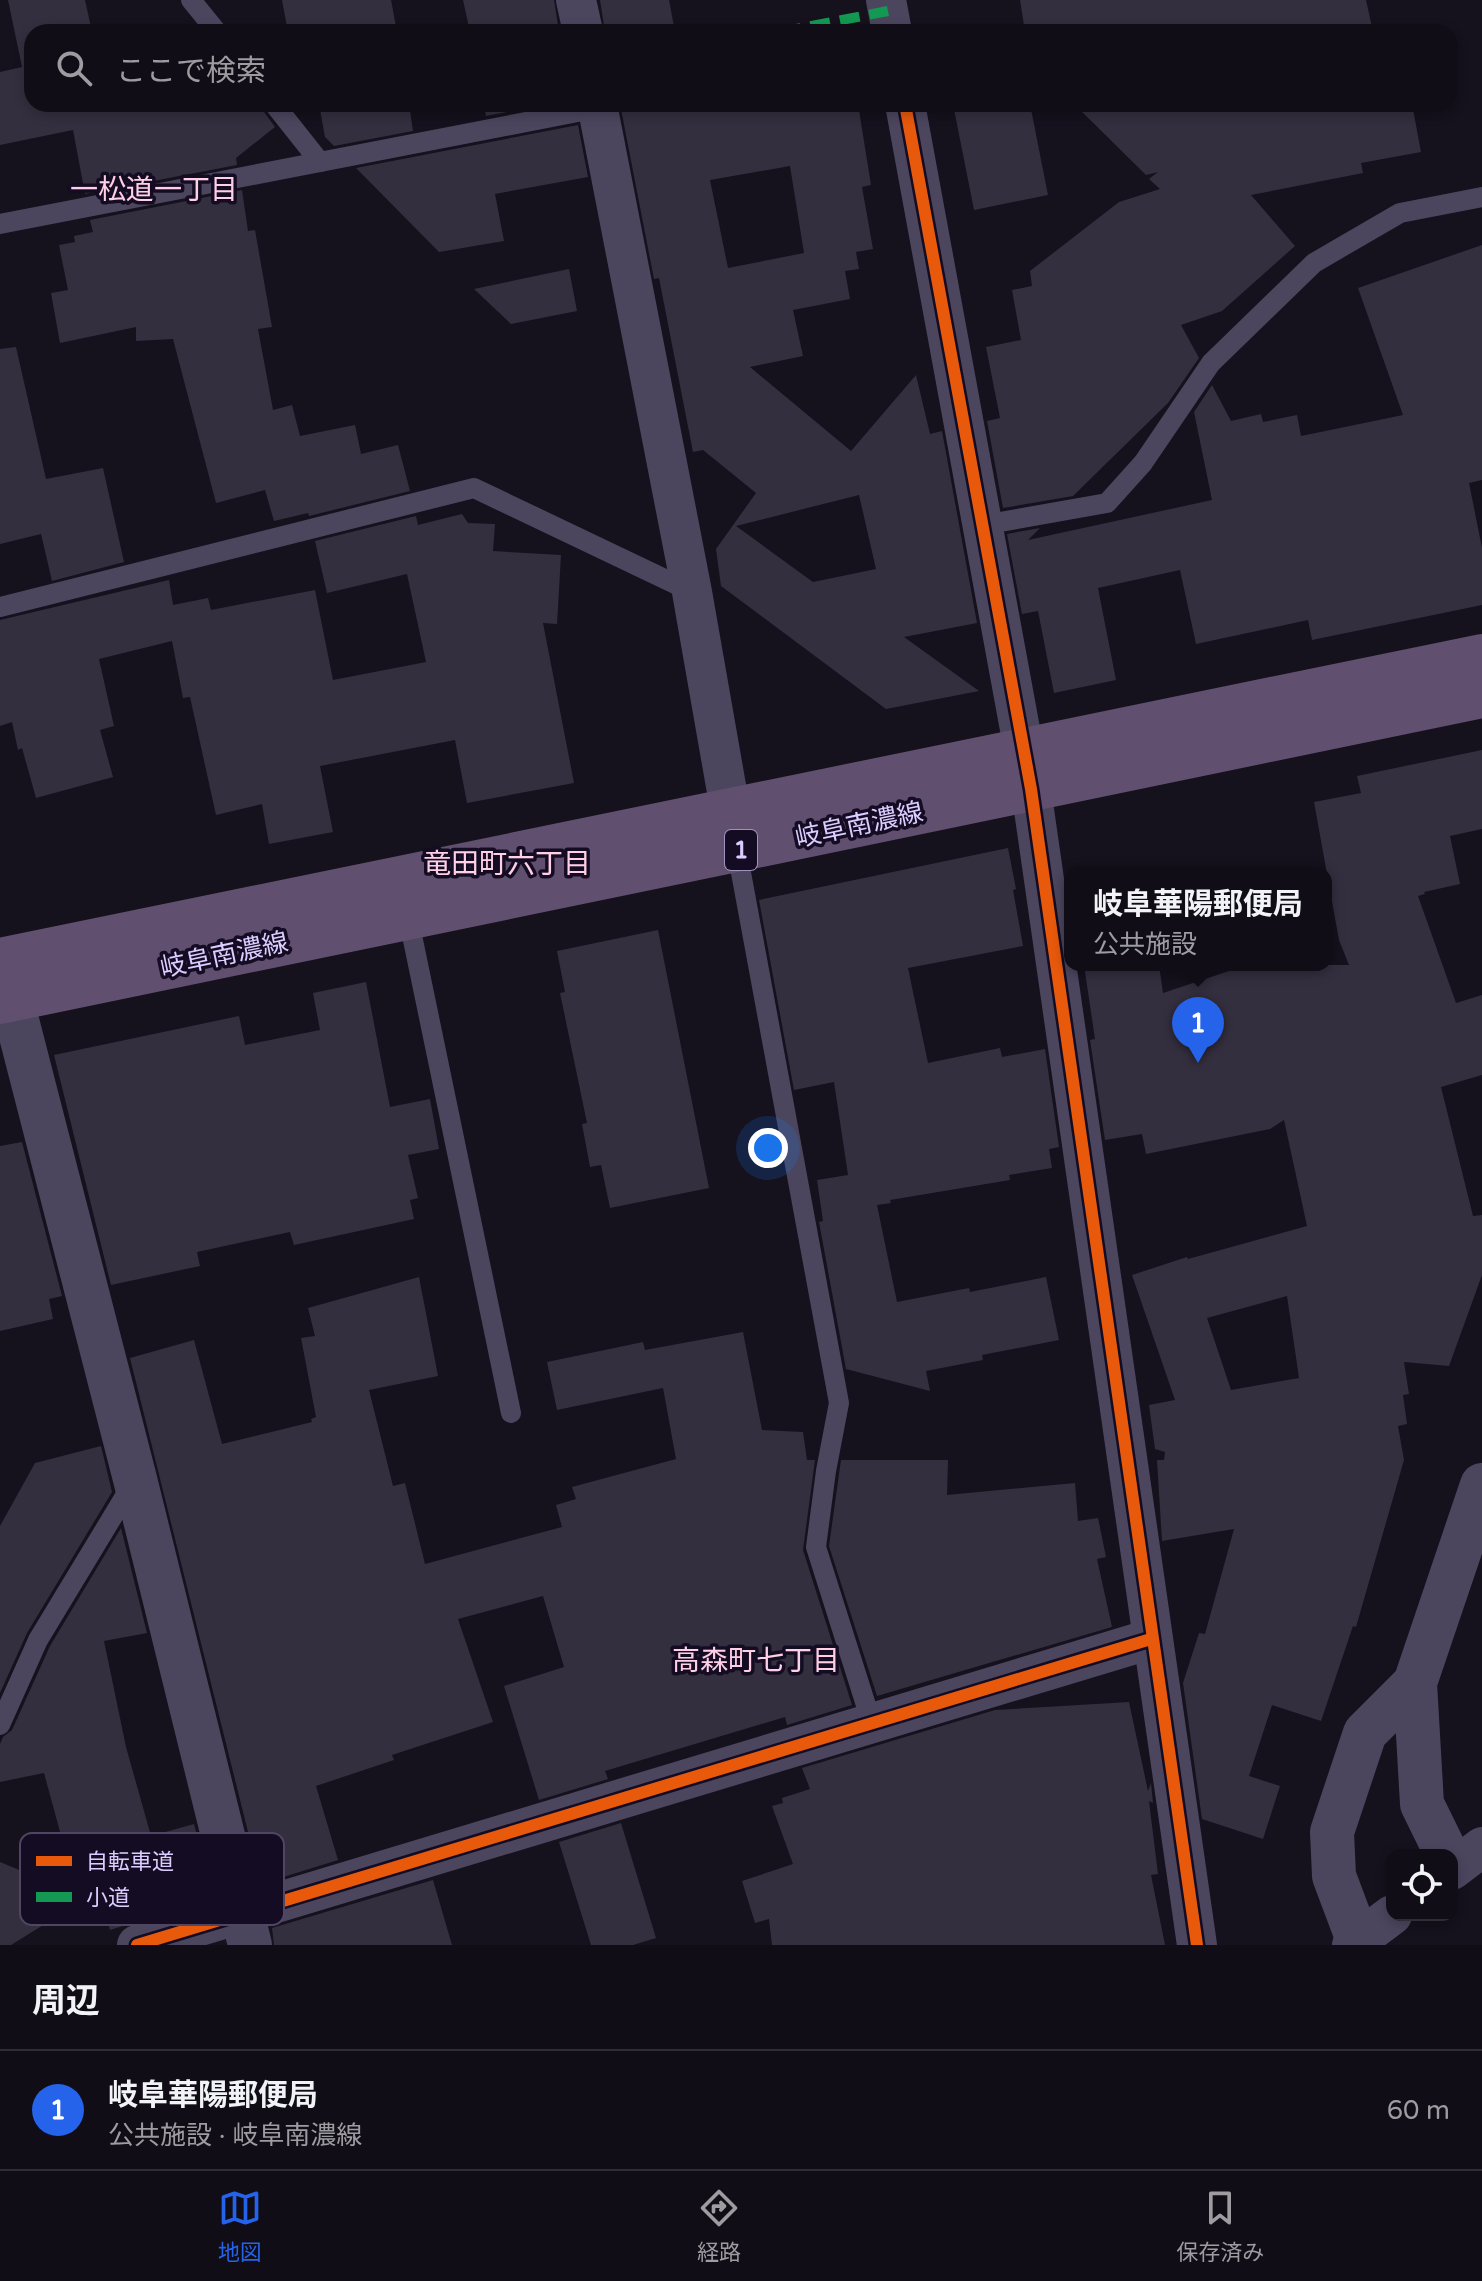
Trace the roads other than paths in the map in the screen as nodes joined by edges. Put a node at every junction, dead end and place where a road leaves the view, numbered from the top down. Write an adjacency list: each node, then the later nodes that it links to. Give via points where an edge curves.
1 (191, 0): 4 (lane)
2 (576, 0): 5 (street)
3 (886, 0): 6 (street)
4 (210, 24)
5 (581, 24)
6 (890, 24)
7 (280, 112): 11 (lane)
8 (567, 112): 11 (lane)
9 (598, 112): 15 (street)
10 (906, 112): 14 (street)
11 (320, 162): 13 (lane)
12 (1482, 197): 14 (lane, via 1400,213 1314,263 1211,363 1143,463 1107,503)
13 (0, 224)
14 (983, 525): 19 (street)
15 (692, 592): 16 (lane, via 474,488); 20 (street)
16 (0, 607)
17 (1482, 656): 19 (main road, 岐阜南濃線 / 1)
18 (1482, 696): 19 (main road, 岐阜南濃線 / 1)
19 (1027, 770): 20 (main road, 岐阜南濃線 / 1); 26 (street)
20 (734, 830): 21 (main road, 岐阜南濃線 / 1); 22 (main road, 岐阜南濃線 / 1); 28 (lane, via 839,1403 816,1547)
21 (408, 916): 22 (main road, 岐阜南濃線 / 1); 23 (lane)
22 (2, 976): 24 (street)
23 (511, 1413)
24 (135, 1479): 29 (lane, via 38,1640); 30 (street)
25 (1482, 1485): 27 (street)
26 (1151, 1639): 28 (street); 36 (street)
27 (1415, 1683): 31 (street, via 1422,1804); 34 (street, via 1365,1733 1332,1832 1334,1876)
28 (871, 1721): 32 (street)
29 (0, 1725)
30 (223, 1833)
31 (1450, 1849)
32 (284, 1915)
33 (246, 1928): 35 (street)
34 (1367, 1933)
35 (137, 1945)
36 (1197, 1945)

